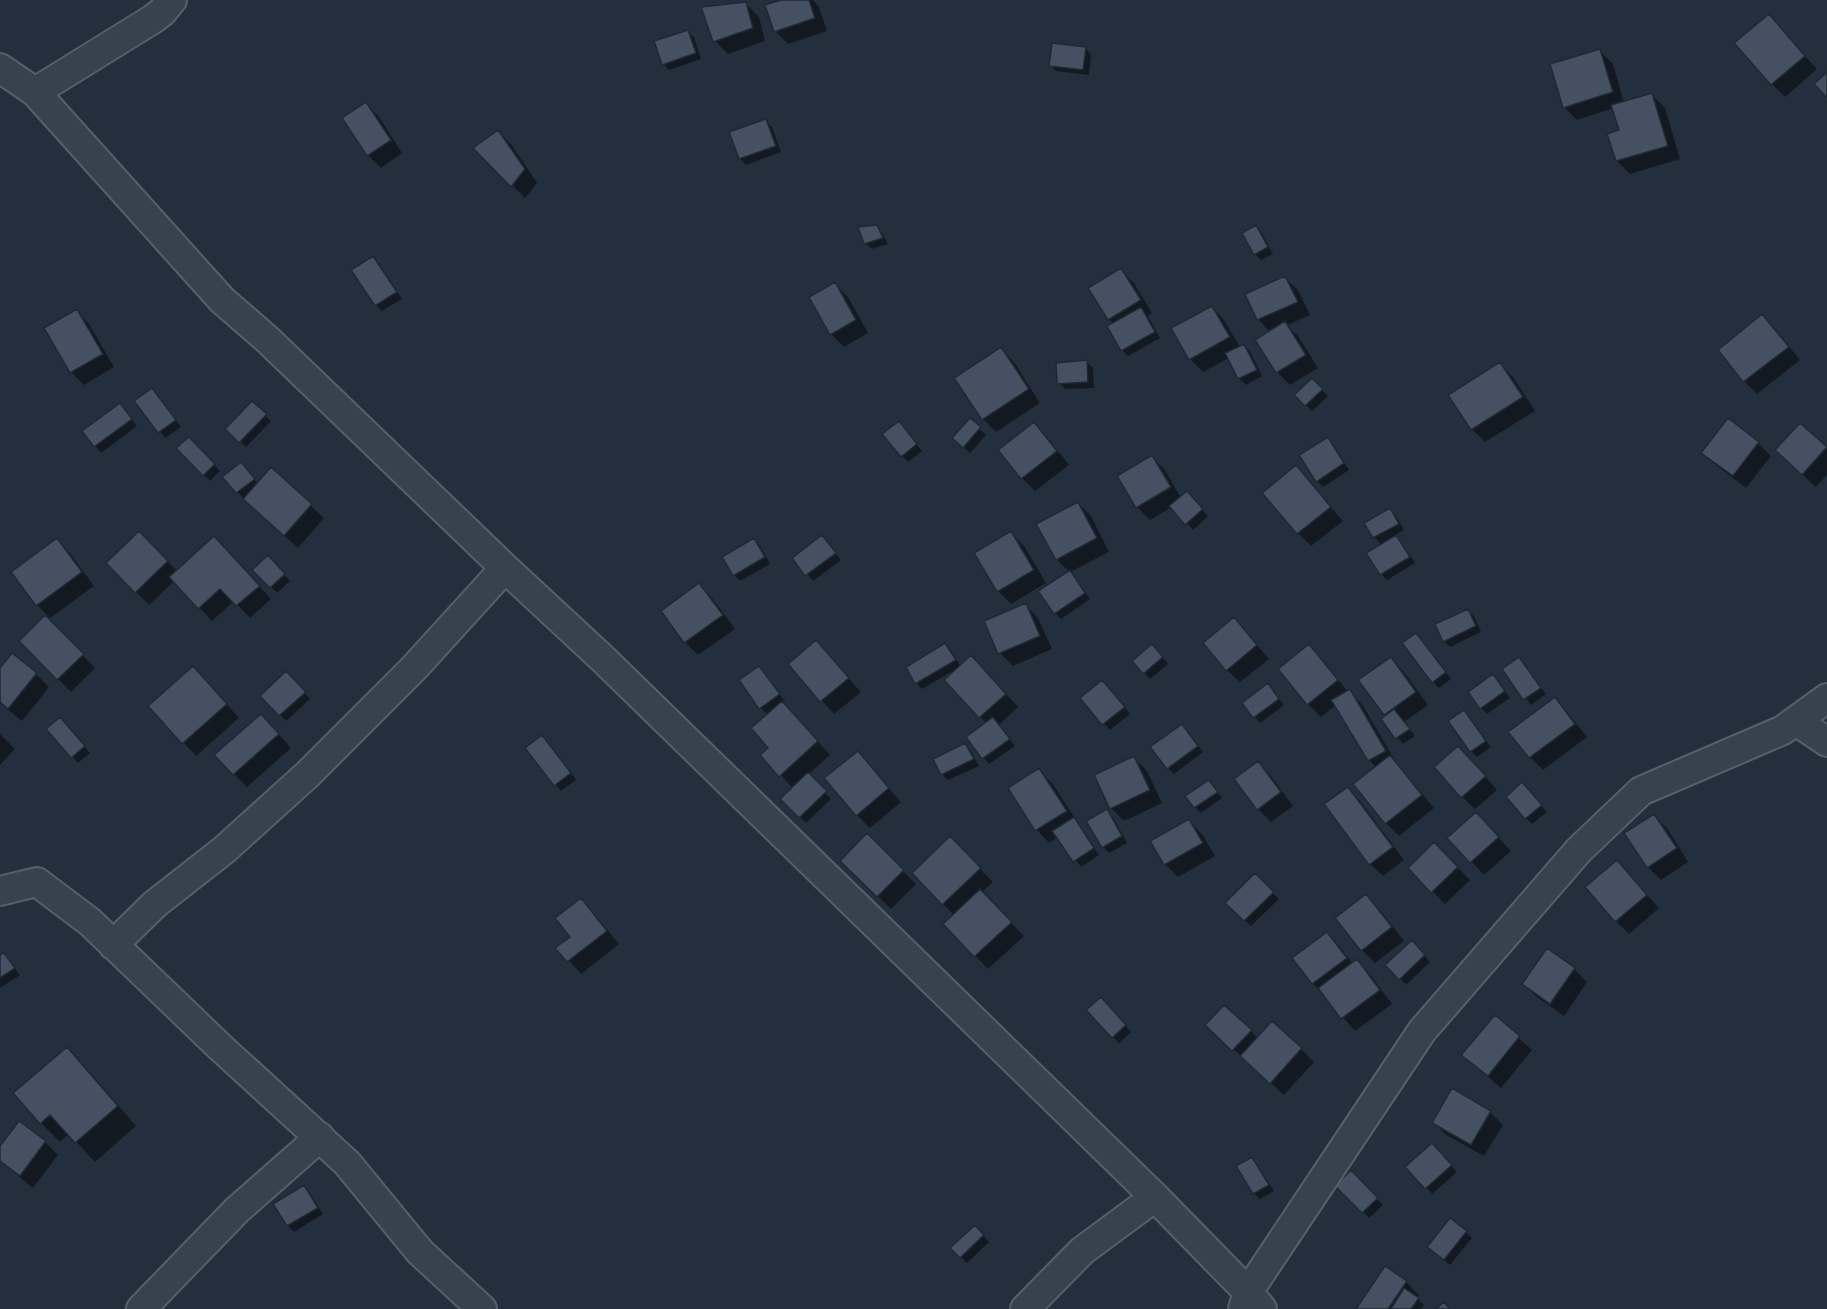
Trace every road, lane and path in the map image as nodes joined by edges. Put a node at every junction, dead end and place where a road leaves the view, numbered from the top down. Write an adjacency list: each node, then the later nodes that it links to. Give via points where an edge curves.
1 (172, 0): 3 (street, via 153,19)
2 (0, 68): 3 (street)
3 (35, 92): 4 (street, via 222,300)
4 (505, 568): 9 (street, via 414,668 308,774 224,850 155,904); 11 (street)
5 (1827, 698): 6 (street)
6 (1796, 721): 7 (street); 12 (street, via 1641,791 1579,850 1422,1031)
7 (1827, 742)
8 (0, 891): 9 (street, via 37,882 90,922)
9 (113, 945): 10 (street)
10 (320, 1137): 13 (street, via 237,1210); 14 (street, via 348,1163 420,1252)
11 (1155, 1197): 12 (street); 15 (street, via 1082,1251)
12 (1251, 1303)
13 (141, 1309)
14 (482, 1309)
15 (1025, 1309)

